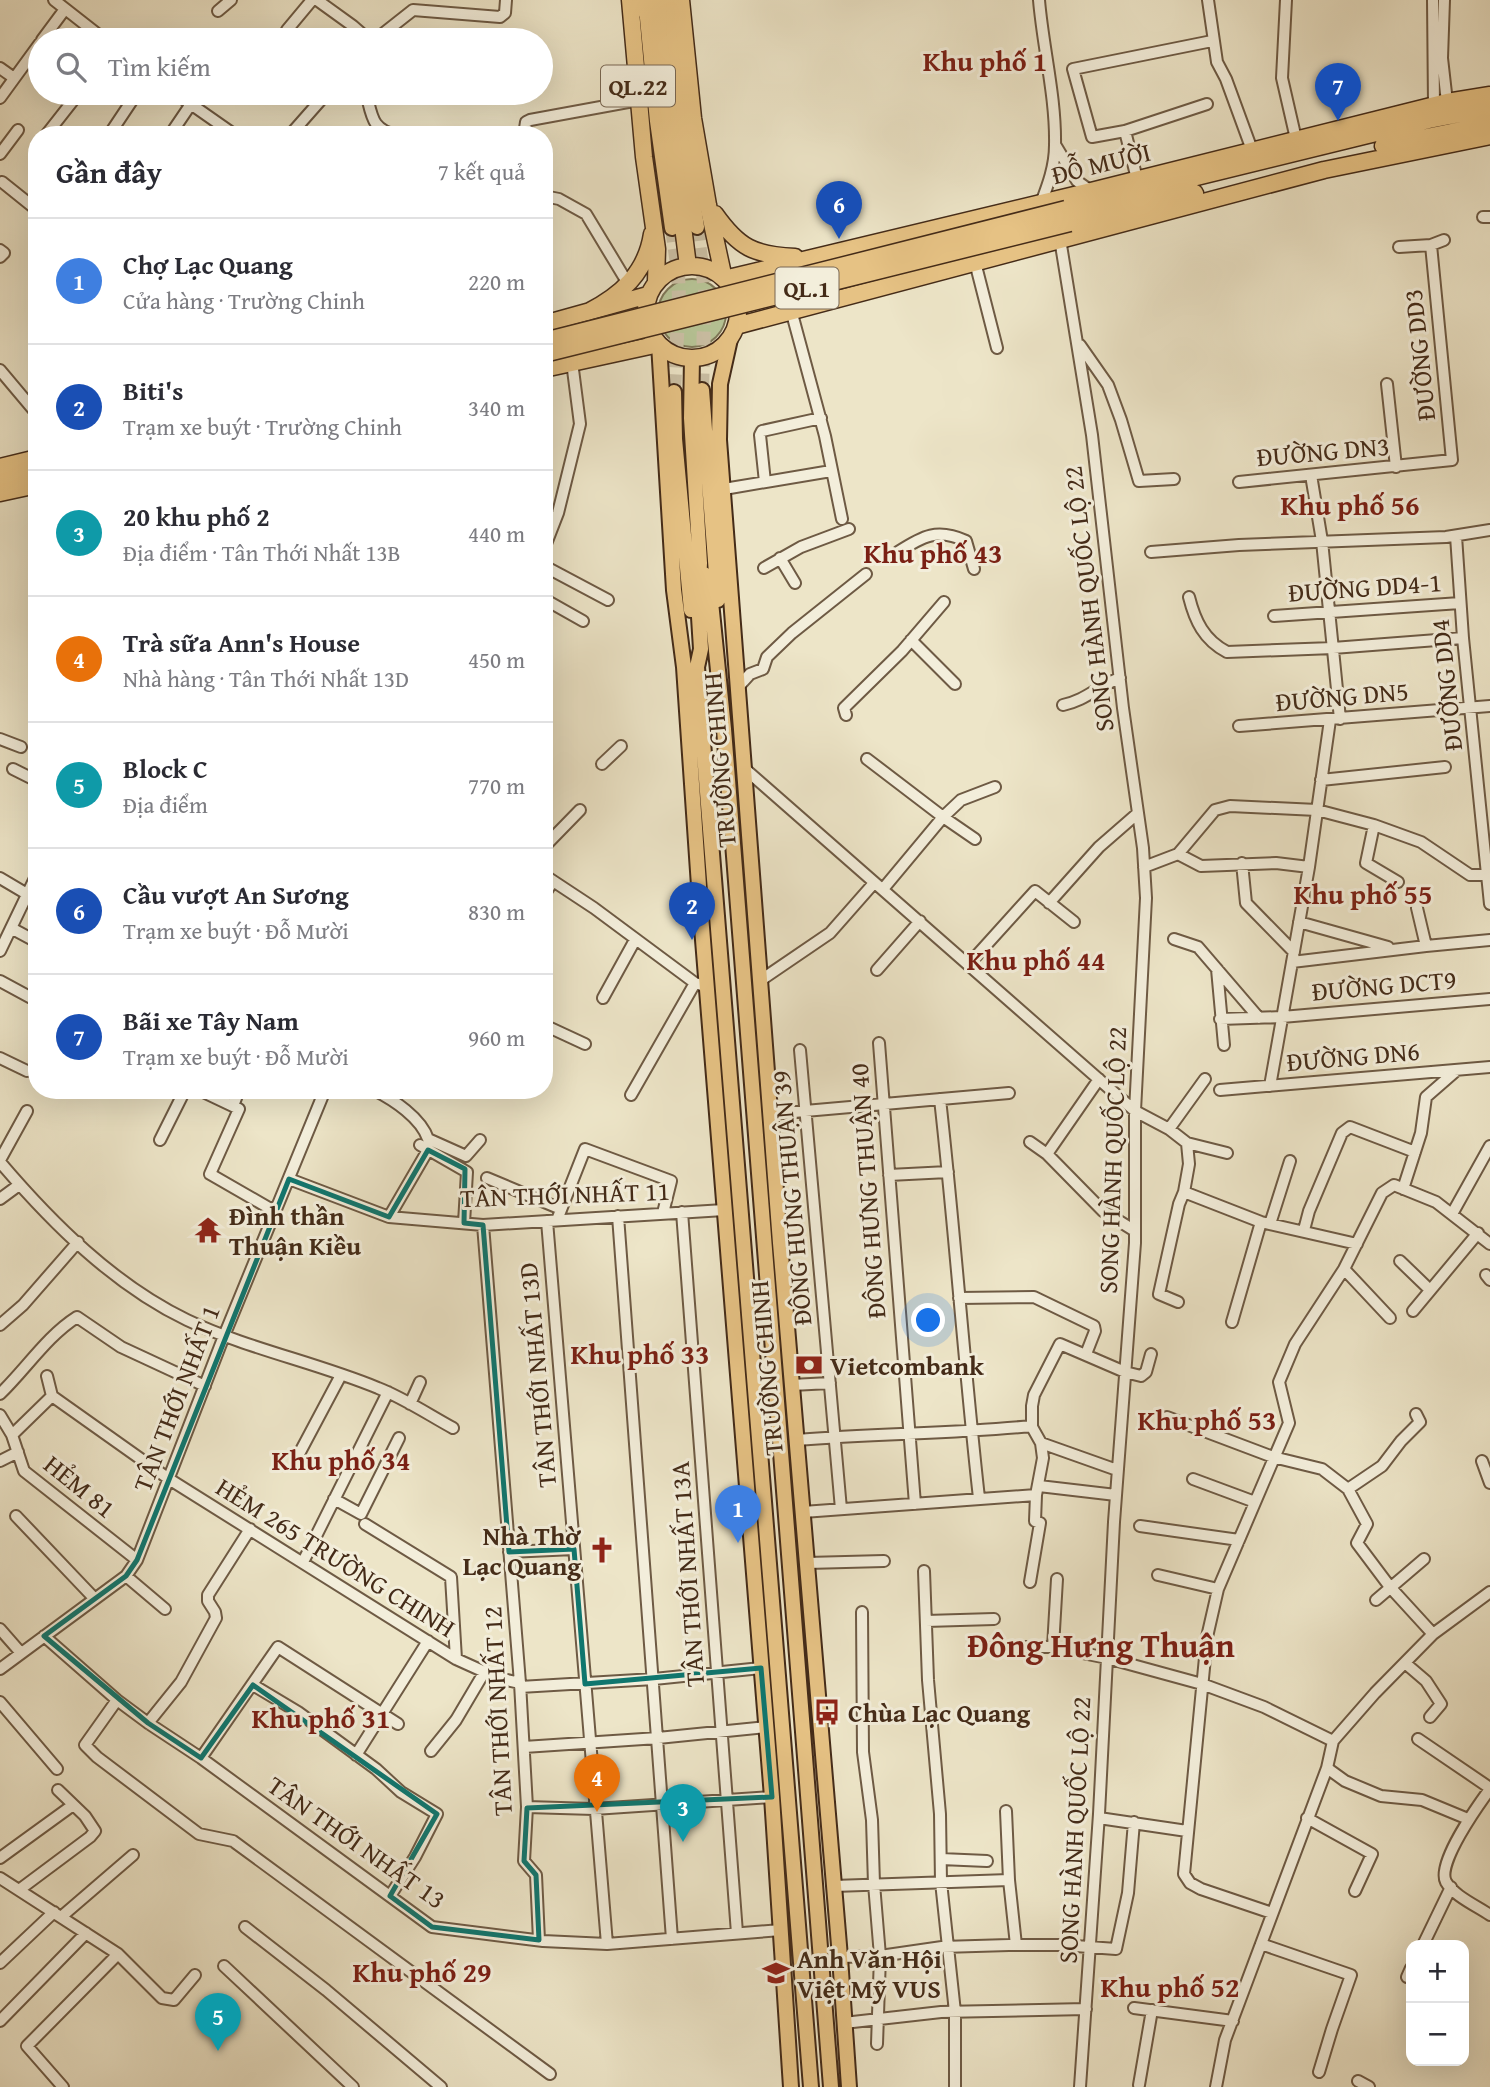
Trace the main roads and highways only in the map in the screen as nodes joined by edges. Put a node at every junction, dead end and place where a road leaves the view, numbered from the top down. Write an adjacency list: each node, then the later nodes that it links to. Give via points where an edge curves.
1 (659, 0): 6 (highway, QL.22)
2 (670, 0): 18 (main road)
3 (681, 0): 9 (highway, QL.22)
4 (688, 0): 9 (highway, QL.22)
5 (637, 6): 6 (highway, QL.22); 19 (main road); 20 (highway, QL.22, via 639,100)
6 (659, 37): 23 (highway)
7 (1490, 95): 12 (highway, ĐỖ MƯỜI / QL.1)
8 (1490, 108): 13 (highway, ĐỖ MƯỜI / QL.1)
9 (693, 118): 14 (highway, QL.22)
10 (1490, 124): 16 (highway, ĐỖ MƯỜI / QL.1)
11 (1490, 136): 17 (highway, ĐỖ MƯỜI / QL.1, via 1359,162)
12 (1091, 191): 13 (highway, QL.1); 15 (highway); 22 (highway, ĐỖ MƯỜI / QL.1)
13 (1118, 196): 15 (highway, ĐỖ MƯỜI / QL.1)
14 (712, 211): 22 (highway, via 752,239 795,257); 24 (highway, QL.22)
15 (1068, 216): 16 (highway, ĐỖ MƯỜI / QL.1); 30 (highway, QL.1, bridge); 32 (highway, QL.1, bridge)
16 (1104, 216): 17 (highway); 21 (highway, ĐỖ MƯỜI / QL.1)
17 (1146, 218): 21 (highway, ĐỖ MƯỜI / QL.1)
18 (697, 227)
19 (672, 228)
20 (652, 235): 25 (highway, QL.22); 27 (highway, via 624,277 594,299); 27 (highway, via 628,285)
21 (1060, 239): 26 (highway, ĐỖ MƯỜI / QL.1)
22 (812, 257): 24 (highway, ĐỖ MƯỜI / QL.1); 26 (highway, via 806,278 809,290)
23 (688, 266): 24 (highway, via 704,267); 25 (highway, via 667,272)
24 (724, 279): 29 (highway, via 737,301 739,314)
25 (652, 288): 27 (highway); 31 (highway, via 646,321)
26 (826, 301): 29 (highway, ĐỖ MƯỜI / QL.1)
27 (588, 312): 28 (highway); 33 (highway, via 601,336)
28 (553, 322)
29 (733, 333): 34 (highway, via 713,353); 47 (main road, TRƯỜNG CHINH, via 720,383 719,440)
30 (553, 339)
31 (659, 344): 33 (highway); 34 (highway, via 680,357); 48 (main road, TRƯỜNG CHINH)
32 (553, 352)
33 (600, 356): 35 (highway)
34 (692, 358): 46 (main road, TRƯỜNG CHINH, via 691,418)
35 (553, 367)
36 (702, 390): 50 (main road, via 719,607)
37 (674, 392): 49 (main road)
38 (28, 460): 39 (highway)
39 (0, 467)
40 (28, 472): 41 (highway)
41 (0, 479)
42 (28, 487): 43 (highway)
43 (0, 493)
44 (28, 496): 45 (highway)
45 (0, 502)
46 (701, 563): 49 (main road, TRƯỜNG CHINH); 50 (main road, TRƯỜNG CHINH)
47 (733, 644): 52 (main road, TRƯỜNG CHINH); 53 (main road, TRƯỜNG CHINH)
48 (682, 653): 51 (main road, TRƯỜNG CHINH); 56 (main road, TRƯỜNG CHINH, via 701,985)
49 (697, 667): 51 (main road, TRƯỜNG CHINH)
50 (719, 668): 52 (main road, TRƯỜNG CHINH)
51 (699, 693): 55 (main road, TRƯỜNG CHINH)
52 (724, 729): 54 (main road, TRƯỜNG CHINH)
53 (804, 1531): 54 (main road); 60 (main road, TRƯỜNG CHINH)
54 (786, 1533): 55 (main road); 59 (main road, TRƯỜNG CHINH)
55 (766, 1534): 56 (main road); 58 (main road, TRƯỜNG CHINH)
56 (751, 1535): 57 (main road, TRƯỜNG CHINH)
57 (791, 2087)
58 (811, 2087)
59 (831, 2087)
60 (849, 2087)

